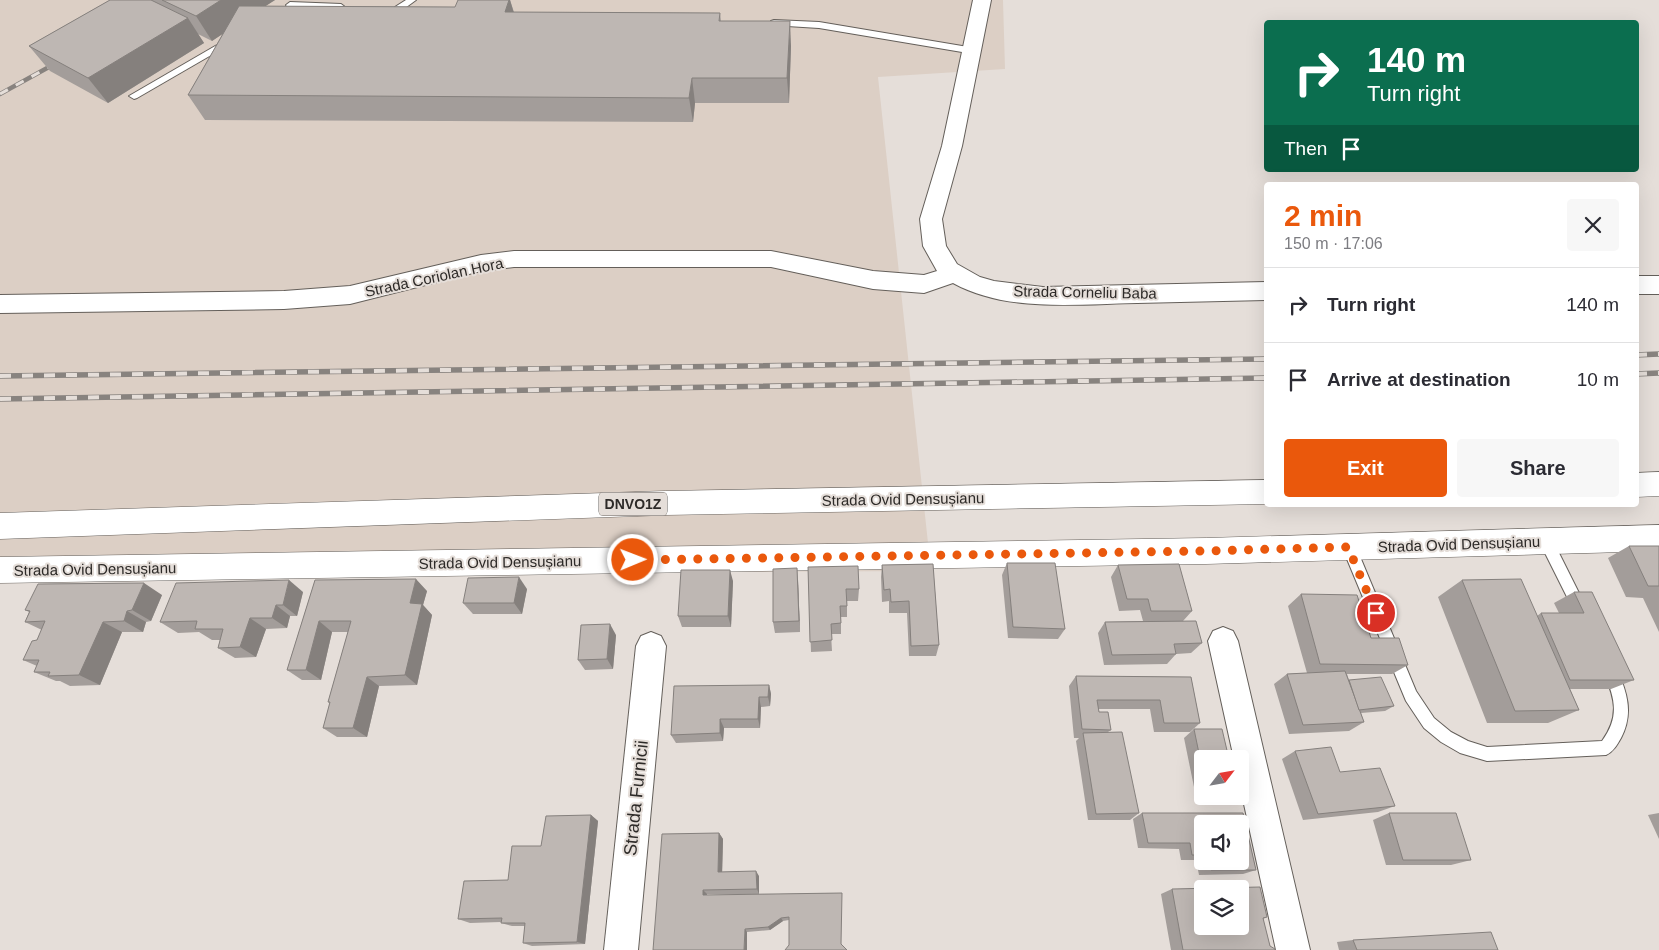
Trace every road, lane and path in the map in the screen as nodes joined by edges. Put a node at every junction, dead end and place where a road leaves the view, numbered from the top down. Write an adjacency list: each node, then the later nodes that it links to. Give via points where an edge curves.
1 (300, 0): 4 (lane, via 286,8)
2 (412, 0): 5 (lane, via 393,9)
3 (982, 0): 8 (street, Strada Corneliu Baba)
4 (349, 8)
5 (418, 10)
6 (760, 23): 8 (lane, via 819,25)
7 (241, 34): 9 (lane)
8 (974, 50): 10 (street, Strada Corneliu Baba, via 930,223 940,259)
9 (134, 96)
10 (955, 274): 13 (street, Strada Corneliu Baba, via 983,287 1007,292 1057,295); 14 (street, Strada Coriolan Hora, via 924,284 872,280 771,259 514,259 481,263 350,295 284,300)
11 (1659, 284): 12 (street)
12 (1639, 285)
13 (1264, 291)
14 (0, 304)
15 (1659, 484): 16 (main road)
16 (1639, 485)
17 (1264, 492): 18 (main road, Strada Ovid Densușianu / DNVO1Z, via 665,503)
18 (0, 526)
19 (1659, 538): 20 (main road, Strada Ovid Densușianu)
20 (1546, 541): 21 (main road, Strada Ovid Densușianu); 23 (lane)
21 (1348, 547): 22 (main road, Strada Ovid Densușianu); 26 (lane, via 1411,696 1429,723 1465,748 1487,754 1606,748 1617,734 1623,706)
22 (0, 570)
23 (1585, 621)
24 (1223, 641): 28 (street)
25 (651, 646): 27 (street, Strada Furnicii)
26 (1603, 656)
27 (620, 950)
28 (1293, 950)

